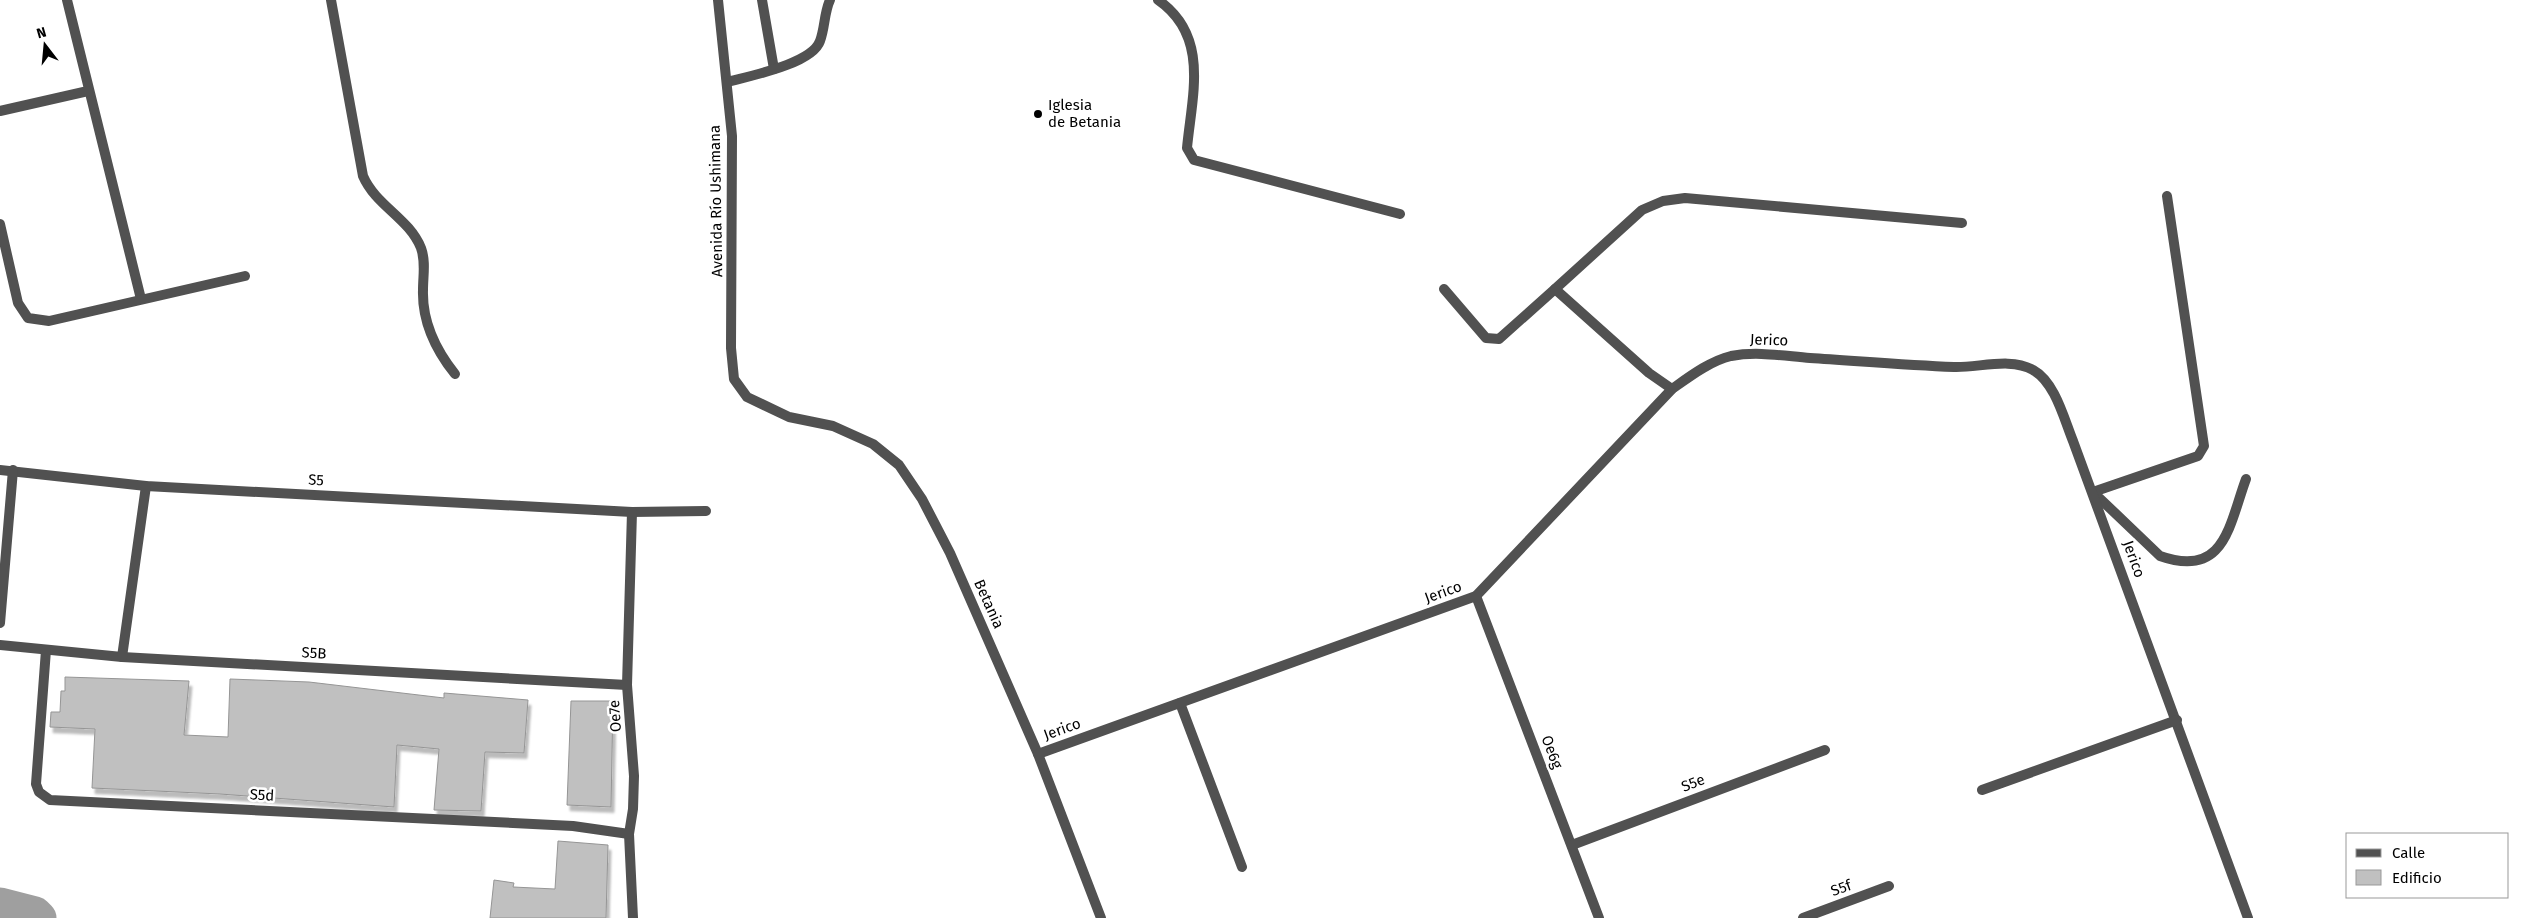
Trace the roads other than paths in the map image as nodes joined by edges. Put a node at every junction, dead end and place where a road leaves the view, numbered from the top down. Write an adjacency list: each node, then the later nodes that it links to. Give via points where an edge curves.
1 (67, 0): 9 (street)
2 (331, 0): 19 (street, via 361,168 372,192 412,232 421,248 423,300 429,330)
3 (718, 0): 8 (street, Avenida Río Ushimana)
4 (762, 0): 7 (street)
5 (830, 0): 7 (street, via 820,42 815,49)
6 (1158, 0): 12 (street, via 1186,30 1195,61 1187,148 1194,160)
7 (774, 69): 8 (street)
8 (727, 82): 21 (street, Avenida Río Ushimana, via 732,136 732,370 734,379)
9 (88, 91): 10 (street); 18 (street)
10 (0, 111)
11 (2167, 196): 26 (street, via 2204,446 2198,456)
12 (1400, 214)
13 (1962, 223): 17 (street, via 1685,198 1663,201 1642,210)
14 (0, 224): 18 (street, via 18,303 28,318 49,322)
15 (245, 276): 18 (street)
16 (1444, 289): 17 (street, via 1486,338 1499,339)
17 (1554, 289): 20 (street, via 1649,373)
18 (141, 299)
19 (455, 374)
20 (1672, 389): 26 (street, Jerico, via 1712,364 1745,354 1955,367 2021,366 2032,369 2043,378 2052,392); 29 (street, Jerico)
21 (747, 397): 38 (street, Betania, via 789,417 854,434 886,454 898,466 922,499 950,553)
22 (0, 470): 23 (street, S5)
23 (13, 470): 25 (street, S5); 30 (street)
24 (2246, 479): 26 (street, via 2222,545 2212,555 2188,562 2160,556)
25 (146, 486): 28 (street, S5); 33 (street)
26 (2093, 492): 36 (street, Jerico)
27 (706, 511): 28 (street, S5)
28 (632, 512): 34 (street, Oe7e)
29 (1476, 596): 35 (street, Jerico); 41 (street, Oe6g)
30 (0, 623)
31 (0, 645): 32 (street, S5B)
32 (46, 650): 33 (street, S5B); 40 (street, S5d, via 36,784 39,792 50,800 573,826)
33 (122, 658): 34 (street, S5B)
34 (627, 685): 40 (street, Oe7e, via 634,776)
35 (1180, 703): 38 (street, Jerico); 42 (street)
36 (2177, 720): 39 (street); 48 (street, Jerico)
37 (1825, 750): 41 (street, S5e)
38 (1038, 754): 45 (street, Betania)
39 (1982, 790)
40 (629, 834): 44 (street, Oe7e)
41 (1572, 845): 46 (street, Oe6g)
42 (1242, 867)
43 (1889, 886): 47 (street, S5f)
44 (633, 918)
45 (1102, 918)
46 (1599, 918)
47 (1803, 918)
48 (2248, 918)

